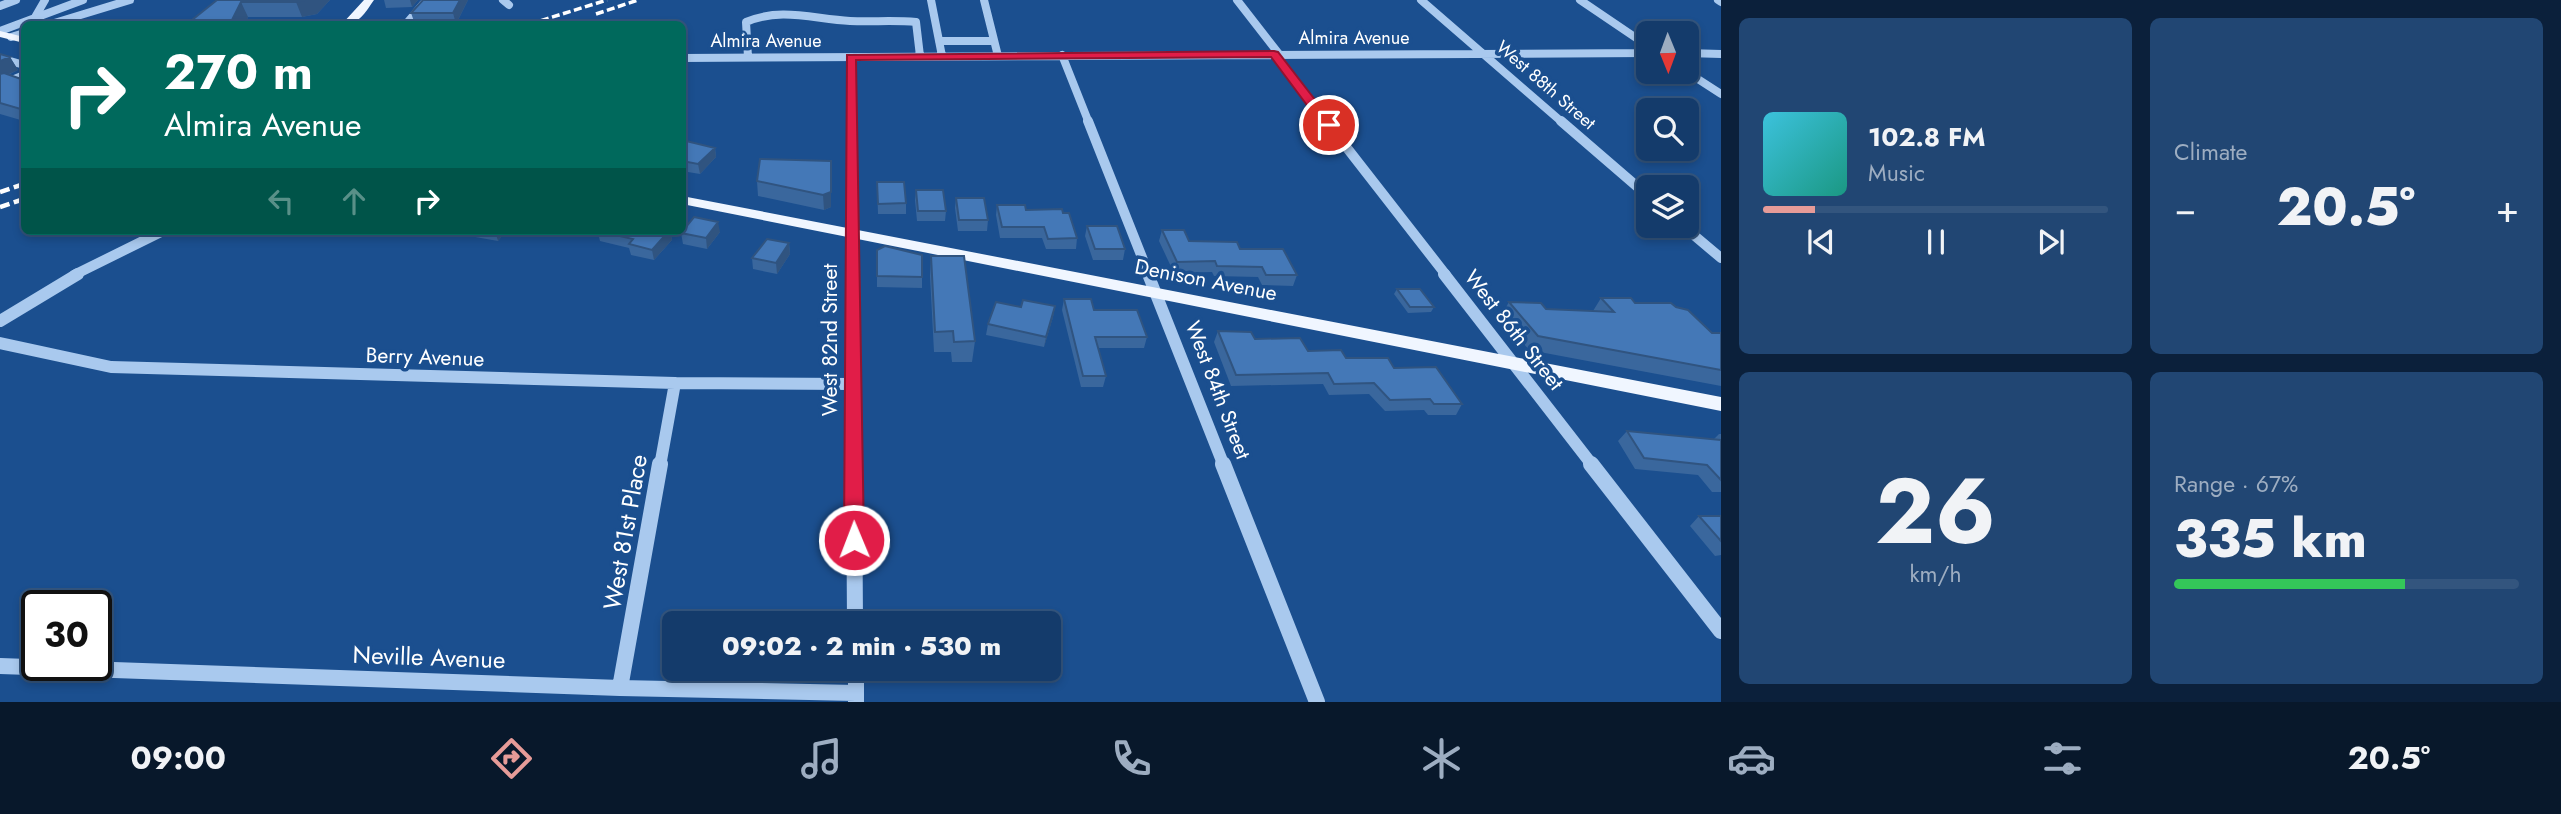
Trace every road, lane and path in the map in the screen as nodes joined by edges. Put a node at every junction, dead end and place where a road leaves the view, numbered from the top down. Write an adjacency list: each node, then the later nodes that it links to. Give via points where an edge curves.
1 (16, 0): 12 (street)
2 (45, 0): 13 (street)
3 (83, 0): 13 (street)
4 (130, 0): 15 (street)
5 (369, 0): 16 (main road)
6 (435, 0): 17 (street, via 423,4)
7 (931, 0): 22 (street)
8 (984, 0): 23 (street)
9 (1237, 0): 26 (street, West 86th Street)
10 (1420, 0): 27 (street, West 88th Street)
11 (1580, 0): 20 (street)
12 (0, 6)
13 (34, 19): 14 (street)
14 (30, 21)
15 (61, 21)
16 (352, 21)
17 (409, 21)
18 (21, 26): 19 (street)
19 (4, 34): 21 (main road)
20 (1636, 38)
21 (21, 39)
22 (939, 41): 23 (street); 31 (street)
23 (994, 41): 32 (street)
24 (1636, 53): 27 (street, Almira Avenue)
25 (1699, 53): 28 (street)
26 (1276, 54): 27 (street, Almira Avenue); 29 (street, Almira Avenue); 51 (street, West 86th Street)
27 (1483, 54): 42 (street, West 88th Street)
28 (1721, 54)
29 (1062, 55): 32 (street, Almira Avenue); 48 (street, West 84th Street)
30 (920, 56): 31 (street, Almira Avenue); 33 (street, via 916,22 839,21 789,13 746,22); 34 (street, Almira Avenue)
31 (942, 56): 32 (street, Almira Avenue)
32 (998, 56)
33 (748, 57): 34 (street, Almira Avenue); 36 (street, Almira Avenue)
34 (851, 57): 45 (street, West 82nd Street)
35 (0, 58): 37 (street)
36 (686, 58)
37 (21, 64)
38 (21, 76): 40 (street)
39 (1699, 80): 41 (street)
40 (0, 85)
41 (1721, 94)
42 (1636, 186)
43 (686, 201): 45 (main road, Denison Avenue)
44 (155, 235): 49 (street, via 65,280)
45 (853, 236): 48 (main road, Denison Avenue); 53 (street, West 82nd Street)
46 (1697, 238): 47 (street)
47 (1721, 258)
48 (1158, 293): 51 (main road, Denison Avenue); 60 (street, West 84th Street)
49 (0, 321)
50 (0, 343): 52 (street, Berry Avenue, via 111,367)
51 (1512, 362): 54 (main road, Denison Avenue); 56 (street, West 86th Street)
52 (675, 383): 53 (street, Berry Avenue); 58 (street, West 81st Place)
53 (852, 384): 55 (street, West 82nd Street)
54 (1721, 404)
55 (855, 611)
56 (1721, 631)
57 (0, 666): 58 (street, Neville Avenue)
58 (620, 688): 59 (street, Neville Avenue)
59 (856, 697)
60 (1317, 702)

